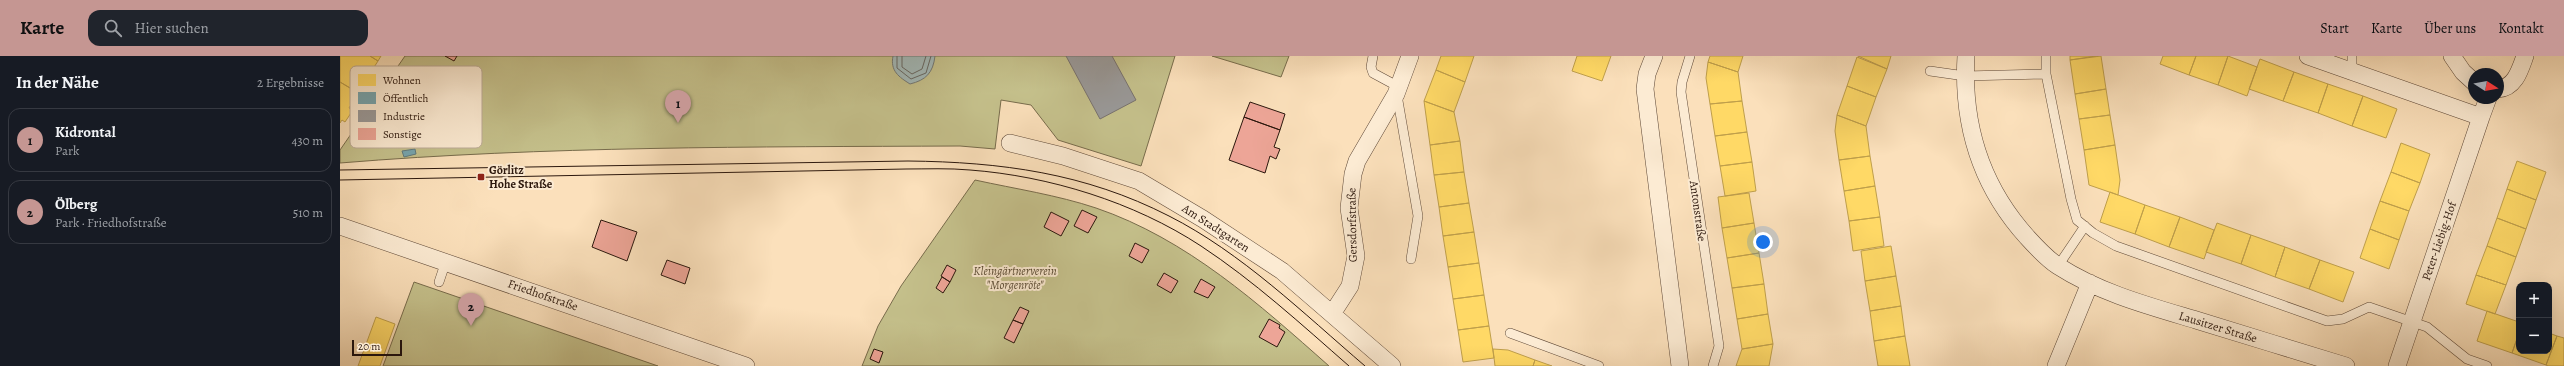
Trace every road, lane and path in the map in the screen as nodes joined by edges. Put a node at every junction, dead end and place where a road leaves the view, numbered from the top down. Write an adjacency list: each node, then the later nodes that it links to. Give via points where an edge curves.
1 (1373, 56): 16 (lane, via 1373,73)
2 (1410, 56): 16 (street, Gersdorfstraße)
3 (1654, 56): 33 (street, via 1647,74 1645,89)
4 (1690, 56): 34 (lane, Antonstraße, via 1681,92 1719,346)
5 (1966, 56): 13 (street, Lausitzer Straße)
6 (2046, 56): 12 (lane)
7 (2308, 56): 10 (street)
8 (2452, 56): 14 (street)
9 (2525, 56): 15 (street, via 2514,81)
10 (2352, 64): 18 (street)
11 (1930, 71): 13 (lane)
12 (2046, 74): 13 (lane); 21 (lane, via 2071,198 2077,220)
13 (1965, 76): 24 (street, Lausitzer Straße, via 1970,128 1985,175 2018,228 2044,256)
14 (2468, 77)
15 (2504, 87)
16 (1398, 90): 22 (lane, Gersdorfstraße, via 1418,216); 27 (street, Gersdorfstraße, via 1357,161 1353,174 1350,208 1356,256 1350,286)
17 (2486, 104): 18 (street, Peter-Liebig-Hof)
18 (2482, 117): 28 (street, Peter-Liebig-Hof)
19 (1010, 143): 27 (street, Am Stadtgarten, via 1063,156 1139,181 1203,218 1282,271)
20 (340, 226): 23 (street, Friedhofstraße)
21 (2085, 226): 24 (lane); 28 (lane, via 2116,246 2327,321 2343,319 2369,307)
22 (1411, 260)
23 (446, 261): 25 (lane); 30 (street, Friedhofstraße)
24 (2058, 266): 26 (street, Lausitzer Straße)
25 (439, 282)
26 (2090, 283): 35 (street); 36 (street, Lausitzer Straße, via 2128,299)
27 (1332, 314): 31 (street, Am Stadtgarten)
28 (2411, 321): 37 (street, Peter-Liebig-Hof); 38 (lane, via 2427,327 2442,337 2467,359)
29 (1510, 333): 32 (lane)
30 (746, 366)
31 (1392, 366)
32 (1599, 366)
33 (1680, 366)
34 (1713, 366)
35 (2056, 366)
36 (2346, 366)
37 (2397, 366)
38 (2487, 366)

